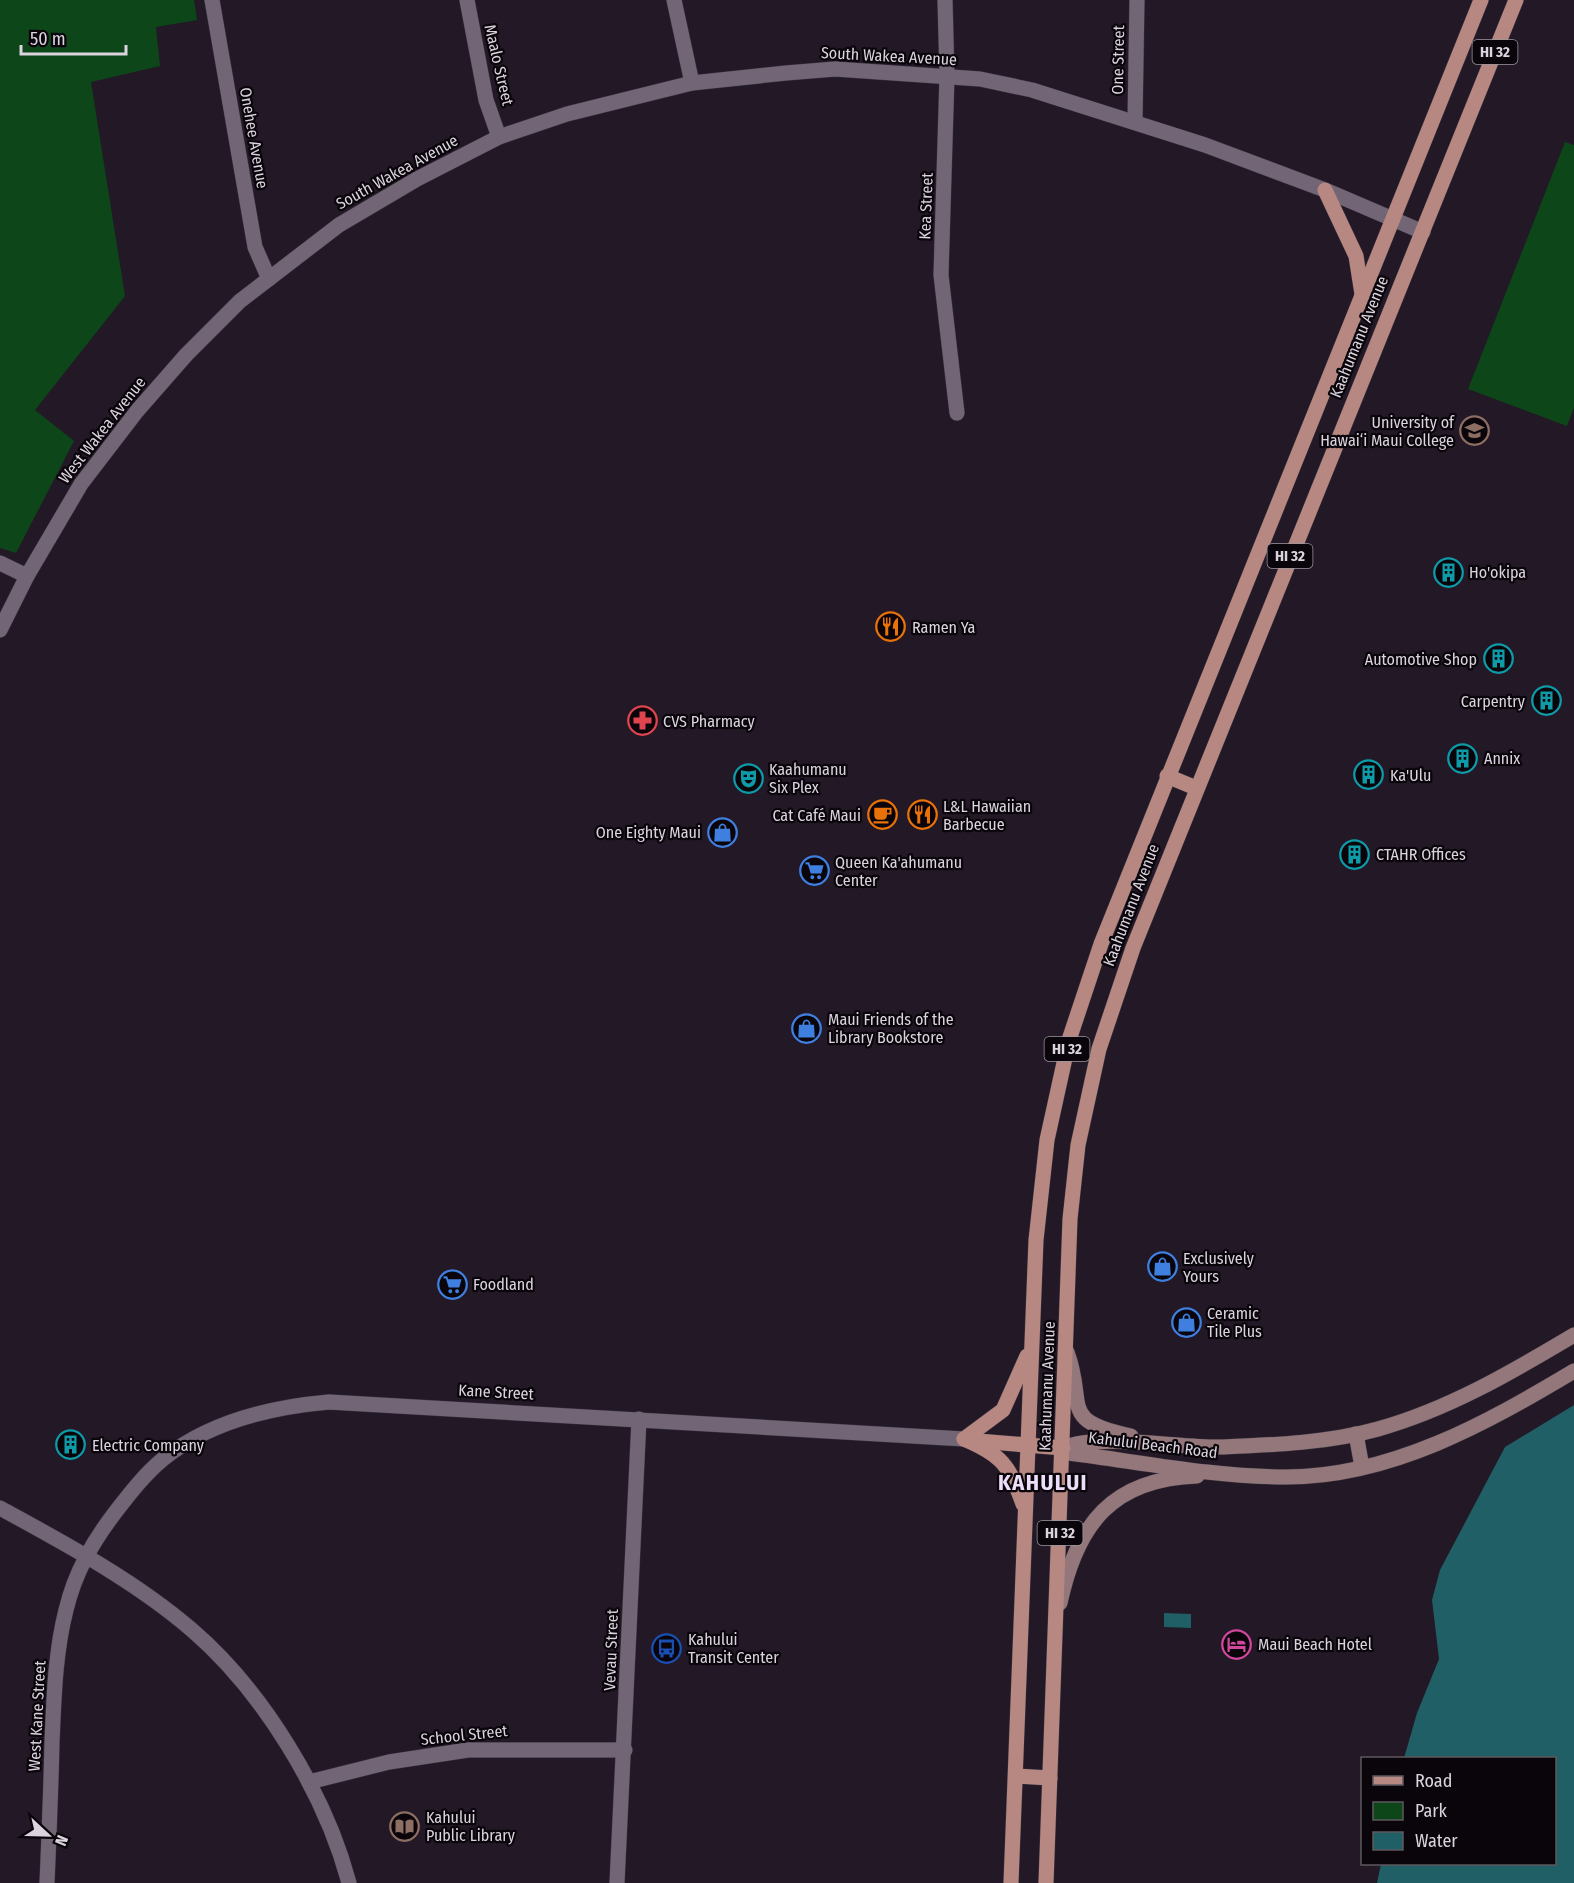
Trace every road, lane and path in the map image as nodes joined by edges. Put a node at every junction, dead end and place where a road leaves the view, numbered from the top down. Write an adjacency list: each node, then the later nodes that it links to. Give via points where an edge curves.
1 (212, 0): 15 (street, Onehee Avenue, via 255,247)
2 (466, 0): 11 (street, Maalo Street, via 486,100)
3 (674, 0): 9 (street)
4 (945, 0): 8 (street, Kea Street)
5 (1137, 0): 10 (street, One Street)
6 (1481, 0): 13 (main road, Kaahumanu Avenue / HI 32)
7 (1516, 0): 14 (main road, Kaahumanu Avenue / HI 32)
8 (947, 76): 9 (street, South Wakea Avenue, via 835,69); 10 (street, South Wakea Avenue, via 1032,90); 17 (street, Kea Street, via 941,275)
9 (692, 83): 11 (street, South Wakea Avenue, via 567,114)
10 (1135, 122): 12 (street, South Wakea Avenue)
11 (500, 137): 15 (street, South Wakea Avenue, via 339,225)
12 (1325, 190): 13 (street, South Wakea Avenue); 16 (main road, via 1356,256)
13 (1393, 219): 14 (street, South Wakea Avenue); 16 (main road, Kaahumanu Avenue / HI 32)
14 (1423, 232): 22 (main road, Kaahumanu Avenue / HI 32)
15 (268, 279): 19 (street, West Wakea Avenue, via 186,355 137,411 81,484)
16 (1362, 294): 21 (main road, Kaahumanu Avenue / HI 32)
17 (957, 413)
18 (0, 563): 19 (street)
19 (27, 576): 20 (street, West Wakea Avenue)
20 (0, 630)
21 (1167, 777): 22 (main road); 24 (main road, Kaahumanu Avenue / HI 32, via 1101,944 1069,1040 1047,1140 1036,1240)
22 (1196, 788): 25 (main road, Kaahumanu Avenue / HI 32, via 1133,948 1099,1048 1078,1145 1070,1228)
23 (1574, 1335): 28 (main road, Kahului Beach Road, via 1456,1399 1418,1416)
24 (1031, 1343): 29 (main road, via 1003,1410); 30 (main road, Kaahumanu Avenue / HI 32)
25 (1066, 1352): 31 (main road, via 1072,1366 1076,1402 1086,1419 1103,1430); 32 (main road, Kaahumanu Avenue / HI 32)
26 (1574, 1371): 33 (main road, Kahului Beach Road, via 1507,1411 1426,1449)
27 (639, 1419): 29 (street, Kane Street); 37 (street, Kane Street, via 353,1402 304,1403 264,1411 202,1434 164,1459 133,1491); 39 (street, Vevau Street)
28 (1356, 1434): 31 (main road, Kahului Beach Road, via 1281,1444); 33 (main road)
29 (964, 1439): 30 (main road); 36 (main road, via 1004,1462)
30 (1028, 1445): 32 (main road); 36 (main road, Kaahumanu Avenue / HI 32)
31 (1169, 1445): 32 (main road, Kahului Beach Road, via 1086,1442)
32 (1063, 1448): 34 (main road, Kahului Beach Road, via 1069,1453); 38 (main road, Kaahumanu Avenue / HI 32)
33 (1362, 1467): 34 (main road, Kahului Beach Road, via 1287,1477)
34 (1242, 1475): 38 (main road, via 1164,1479 1127,1492 1110,1503 1096,1517 1075,1551)
35 (0, 1508): 37 (street)
36 (1026, 1512): 40 (main road, Kaahumanu Avenue / HI 32)
37 (85, 1556): 42 (street, via 193,1631 259,1704); 43 (street, West Kane Street, via 66,1609 59,1643)
38 (1057, 1618): 41 (main road, Kaahumanu Avenue / HI 32)
39 (625, 1750): 42 (street, School Street, via 468,1750 389,1762); 45 (street, Vevau Street)
40 (1016, 1776): 41 (main road); 46 (main road, Kaahumanu Avenue / HI 32)
41 (1050, 1778): 47 (main road, Kaahumanu Avenue / HI 32)
42 (309, 1782): 44 (street, via 336,1839)
43 (47, 1883)
44 (349, 1883)
45 (617, 1883)
46 (1011, 1883)
47 (1046, 1883)

